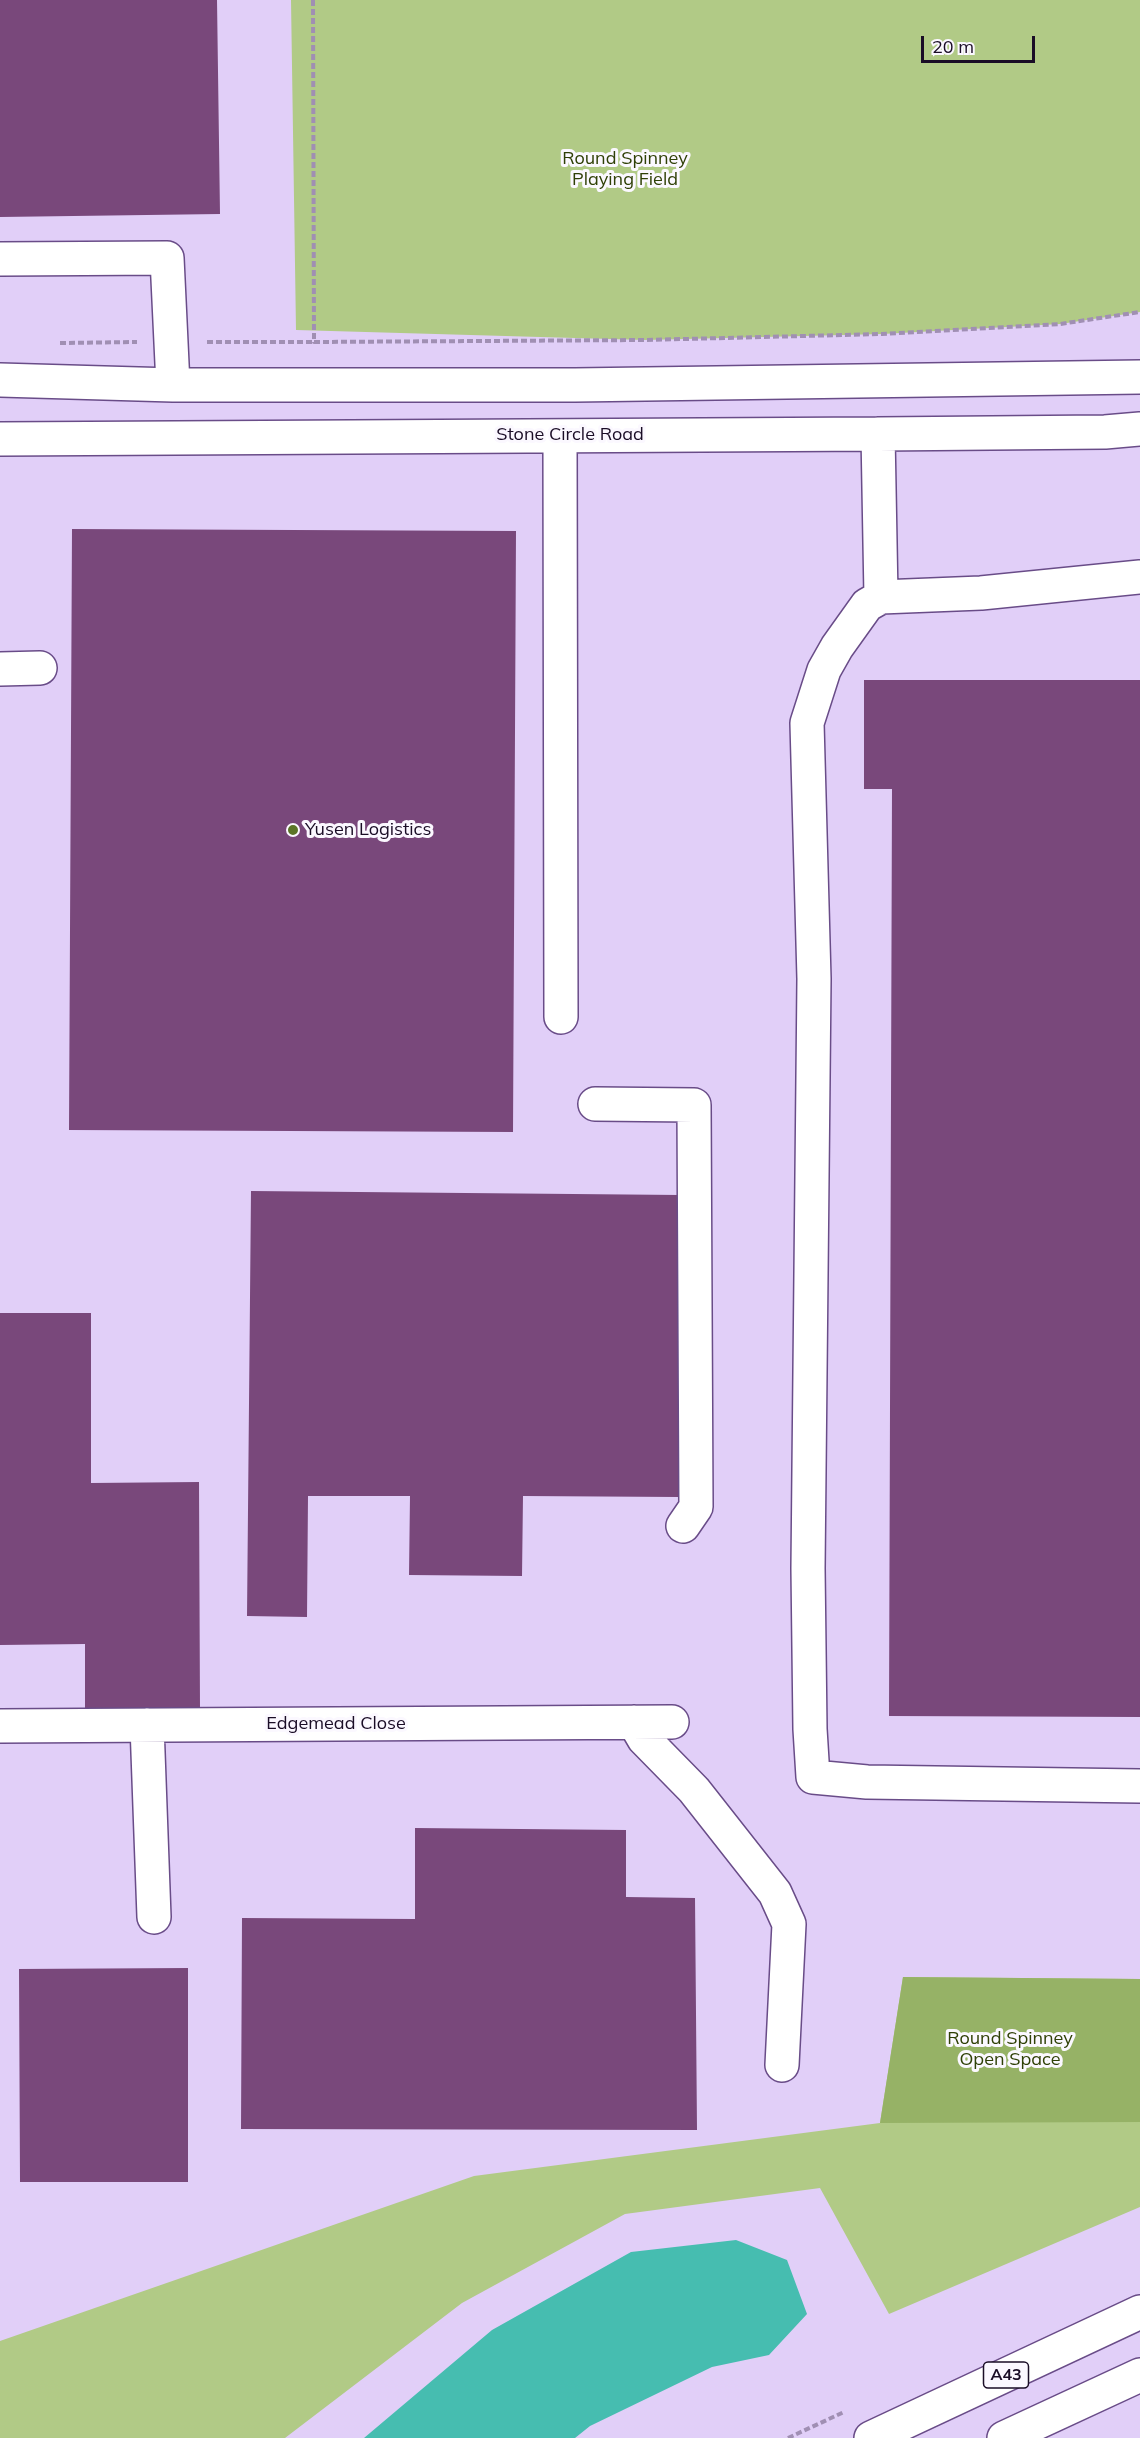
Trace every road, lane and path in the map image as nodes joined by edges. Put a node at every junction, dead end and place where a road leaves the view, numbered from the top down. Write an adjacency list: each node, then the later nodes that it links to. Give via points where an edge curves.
1 (313, 0): 3 (path, via 314,342 882,334 1060,324)
2 (0, 259): 6 (main road, via 167,258)
3 (1140, 312)
4 (1140, 377): 6 (main road, via 575,385)
5 (0, 380): 6 (main road)
6 (173, 385)
7 (1140, 429): 8 (main road, Stone Circle Road)
8 (878, 434): 9 (main road, Stone Circle Road); 12 (main road)
9 (560, 436): 10 (main road, Stone Circle Road); 15 (main road)
10 (0, 439)
11 (1140, 577): 12 (main road, via 981,594)
12 (881, 597): 22 (main road, via 867,605 837,647 824,670 807,723 814,979 808,1568 813,1777 867,1782)
13 (40, 668): 14 (main road)
14 (0, 669)
15 (561, 1017)
16 (595, 1104): 17 (main road, via 694,1105 696,1507)
17 (683, 1526)
18 (634, 1722): 19 (main road, Edgemead Close); 20 (main road, Edgemead Close); 24 (main road, via 644,1738 694,1790 775,1893 789,1924)
19 (672, 1722)
20 (147, 1725): 21 (main road, Edgemead Close); 23 (main road)
21 (0, 1726)
22 (1140, 1786)
23 (154, 1917)
24 (782, 2066)
25 (1140, 2312): 27 (main road, A43)
26 (1140, 2375): 28 (main road)
27 (871, 2438)
28 (1004, 2438)

